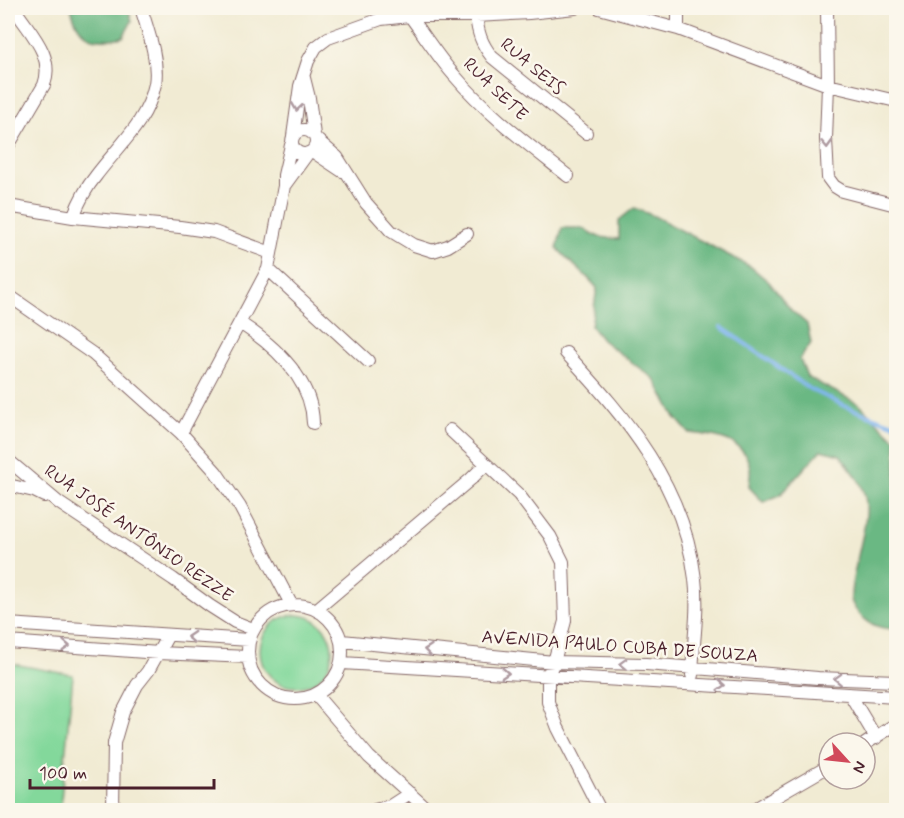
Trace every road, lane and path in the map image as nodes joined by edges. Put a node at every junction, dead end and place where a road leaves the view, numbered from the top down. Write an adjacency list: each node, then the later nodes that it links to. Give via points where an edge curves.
1 (14, 8): 16 (street, via 45,57 47,75)
2 (141, 8): 21 (street, via 155,64 155,84 134,130 95,176)
3 (575, 8): 8 (street)
4 (599, 8): 9 (street)
5 (678, 8): 9 (street)
6 (826, 8): 11 (street)
7 (410, 16): 8 (street); 10 (street, via 381,20 328,38 316,47); 17 (street, RUA SETE, via 453,75)
8 (476, 16): 13 (street, RUA SEIS, via 479,36 492,57)
9 (678, 29): 11 (street)
10 (304, 78): 14 (street, one-way to 14); 15 (street)
11 (828, 85): 12 (street); 19 (street, one-way to 19, via 828,178 842,191)
12 (897, 101)
13 (586, 133)
14 (292, 140): 15 (street, via 296,152 301,154); 15 (street, via 303,129 311,132); 18 (street)
15 (313, 145): 18 (street); 22 (street, via 350,178 391,231 414,245 433,251)
16 (8, 146)
17 (568, 176)
18 (284, 186): 23 (street)
19 (897, 205)
20 (8, 206): 21 (street)
21 (73, 217): 23 (street, via 214,232)
22 (466, 234)
23 (271, 253): 24 (street)
24 (268, 269): 26 (street); 28 (street)
25 (8, 295): 31 (street, via 93,354)
26 (240, 323): 29 (street, via 272,346 293,370 308,391); 31 (street)
27 (566, 353): 47 (street, via 624,417 672,493 695,578)
28 (368, 361)
29 (313, 423)
30 (450, 429): 33 (street)
31 (181, 433): 36 (street, via 216,472 240,507)
32 (8, 460): 35 (street, RUA JOSÉ ANTÔNIO REZZE)
33 (486, 464): 37 (street); 45 (street, via 519,495 550,536 563,562 565,621)
34 (8, 485): 35 (street)
35 (59, 503): 40 (street, RUA JOSÉ ANTÔNIO REZZE)
36 (291, 604): 37 (street); 40 (street, via 263,617)
37 (317, 609): 41 (street, via 337,628)
38 (8, 624): 39 (street)
39 (168, 635): 40 (street, one-way to 39); 43 (street)
40 (251, 635): 44 (street)
41 (342, 641): 45 (street, AVENIDA PAULO CUBA DE SOUZA, one-way to 41); 46 (street)
42 (8, 642): 43 (street, one-way to 43)
43 (159, 653): 44 (street); 59 (street, via 123,712 114,742)
44 (248, 657): 51 (street, via 252,672 272,694 286,699)
45 (554, 662): 47 (street, AVENIDA PAULO CUBA DE SOUZA, one-way to 45); 48 (street)
46 (342, 663): 48 (street, AVENIDA PAULO CUBA DE SOUZA, one-way to 48); 51 (street, via 335,679)
47 (693, 667): 49 (street, AVENIDA PAULO CUBA DE SOUZA, one-way to 47); 50 (street)
48 (548, 675): 50 (street, AVENIDA PAULO CUBA DE SOUZA); 62 (street, via 548,702 558,728)
49 (897, 681)
50 (692, 683): 52 (street, AVENIDA PAULO CUBA DE SOUZA, one-way to 52)
51 (316, 695): 58 (street, via 369,757)
52 (851, 696): 53 (street, AVENIDA PAULO CUBA DE SOUZA); 55 (street)
53 (897, 697)
54 (897, 724): 56 (street)
55 (866, 731)
56 (877, 737)
57 (817, 773): 63 (street)
58 (410, 793): 60 (street); 61 (street)
59 (113, 810)
60 (375, 810)
61 (428, 810)
62 (600, 810)
63 (753, 810)

